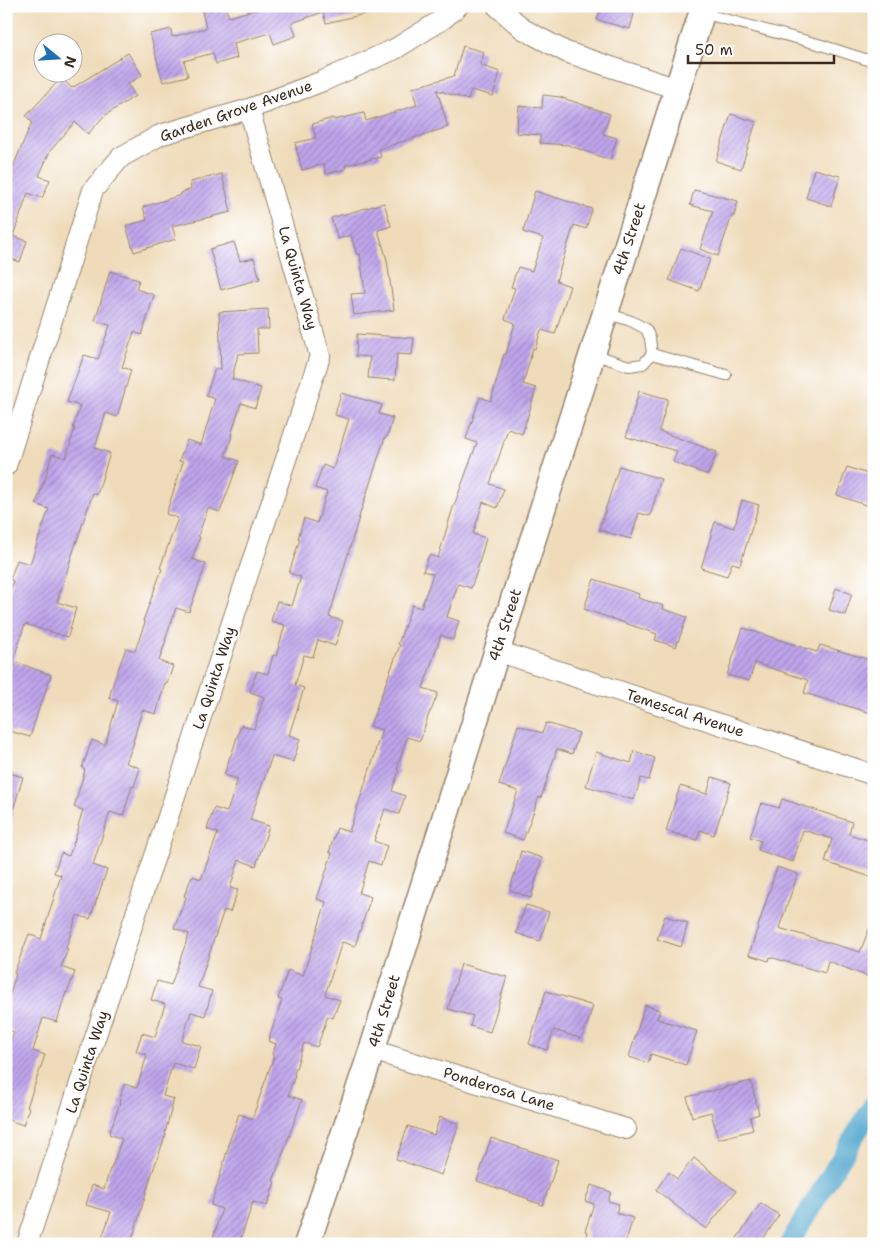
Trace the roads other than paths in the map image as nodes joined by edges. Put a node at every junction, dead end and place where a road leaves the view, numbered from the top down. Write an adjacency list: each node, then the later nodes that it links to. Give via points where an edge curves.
1 (458, 6): 6 (street, Garden Grove Avenue, via 395,49 323,81)
2 (497, 6): 5 (street, via 524,29 566,52)
3 (703, 10): 4 (lane); 5 (street, 4th Street)
4 (874, 62)
5 (677, 89): 7 (street, 4th Street)
6 (249, 108): 11 (street, Garden Grove Avenue, via 160,135 121,157 93,190); 16 (street, La Quinta Way, via 320,356)
7 (605, 312): 8 (street, 4th Street); 9 (lane, via 646,329)
8 (592, 354): 9 (lane, via 629,366 642,364); 12 (street, 4th Street)
9 (652, 354): 10 (lane)
10 (726, 375)
11 (6, 466)
12 (497, 651): 13 (street, Temescal Avenue); 14 (street, 4th Street)
13 (874, 775)
14 (372, 1050): 15 (street, Ponderosa Lane); 17 (street, 4th Street)
15 (626, 1128)
16 (27, 1244)
17 (307, 1244)

